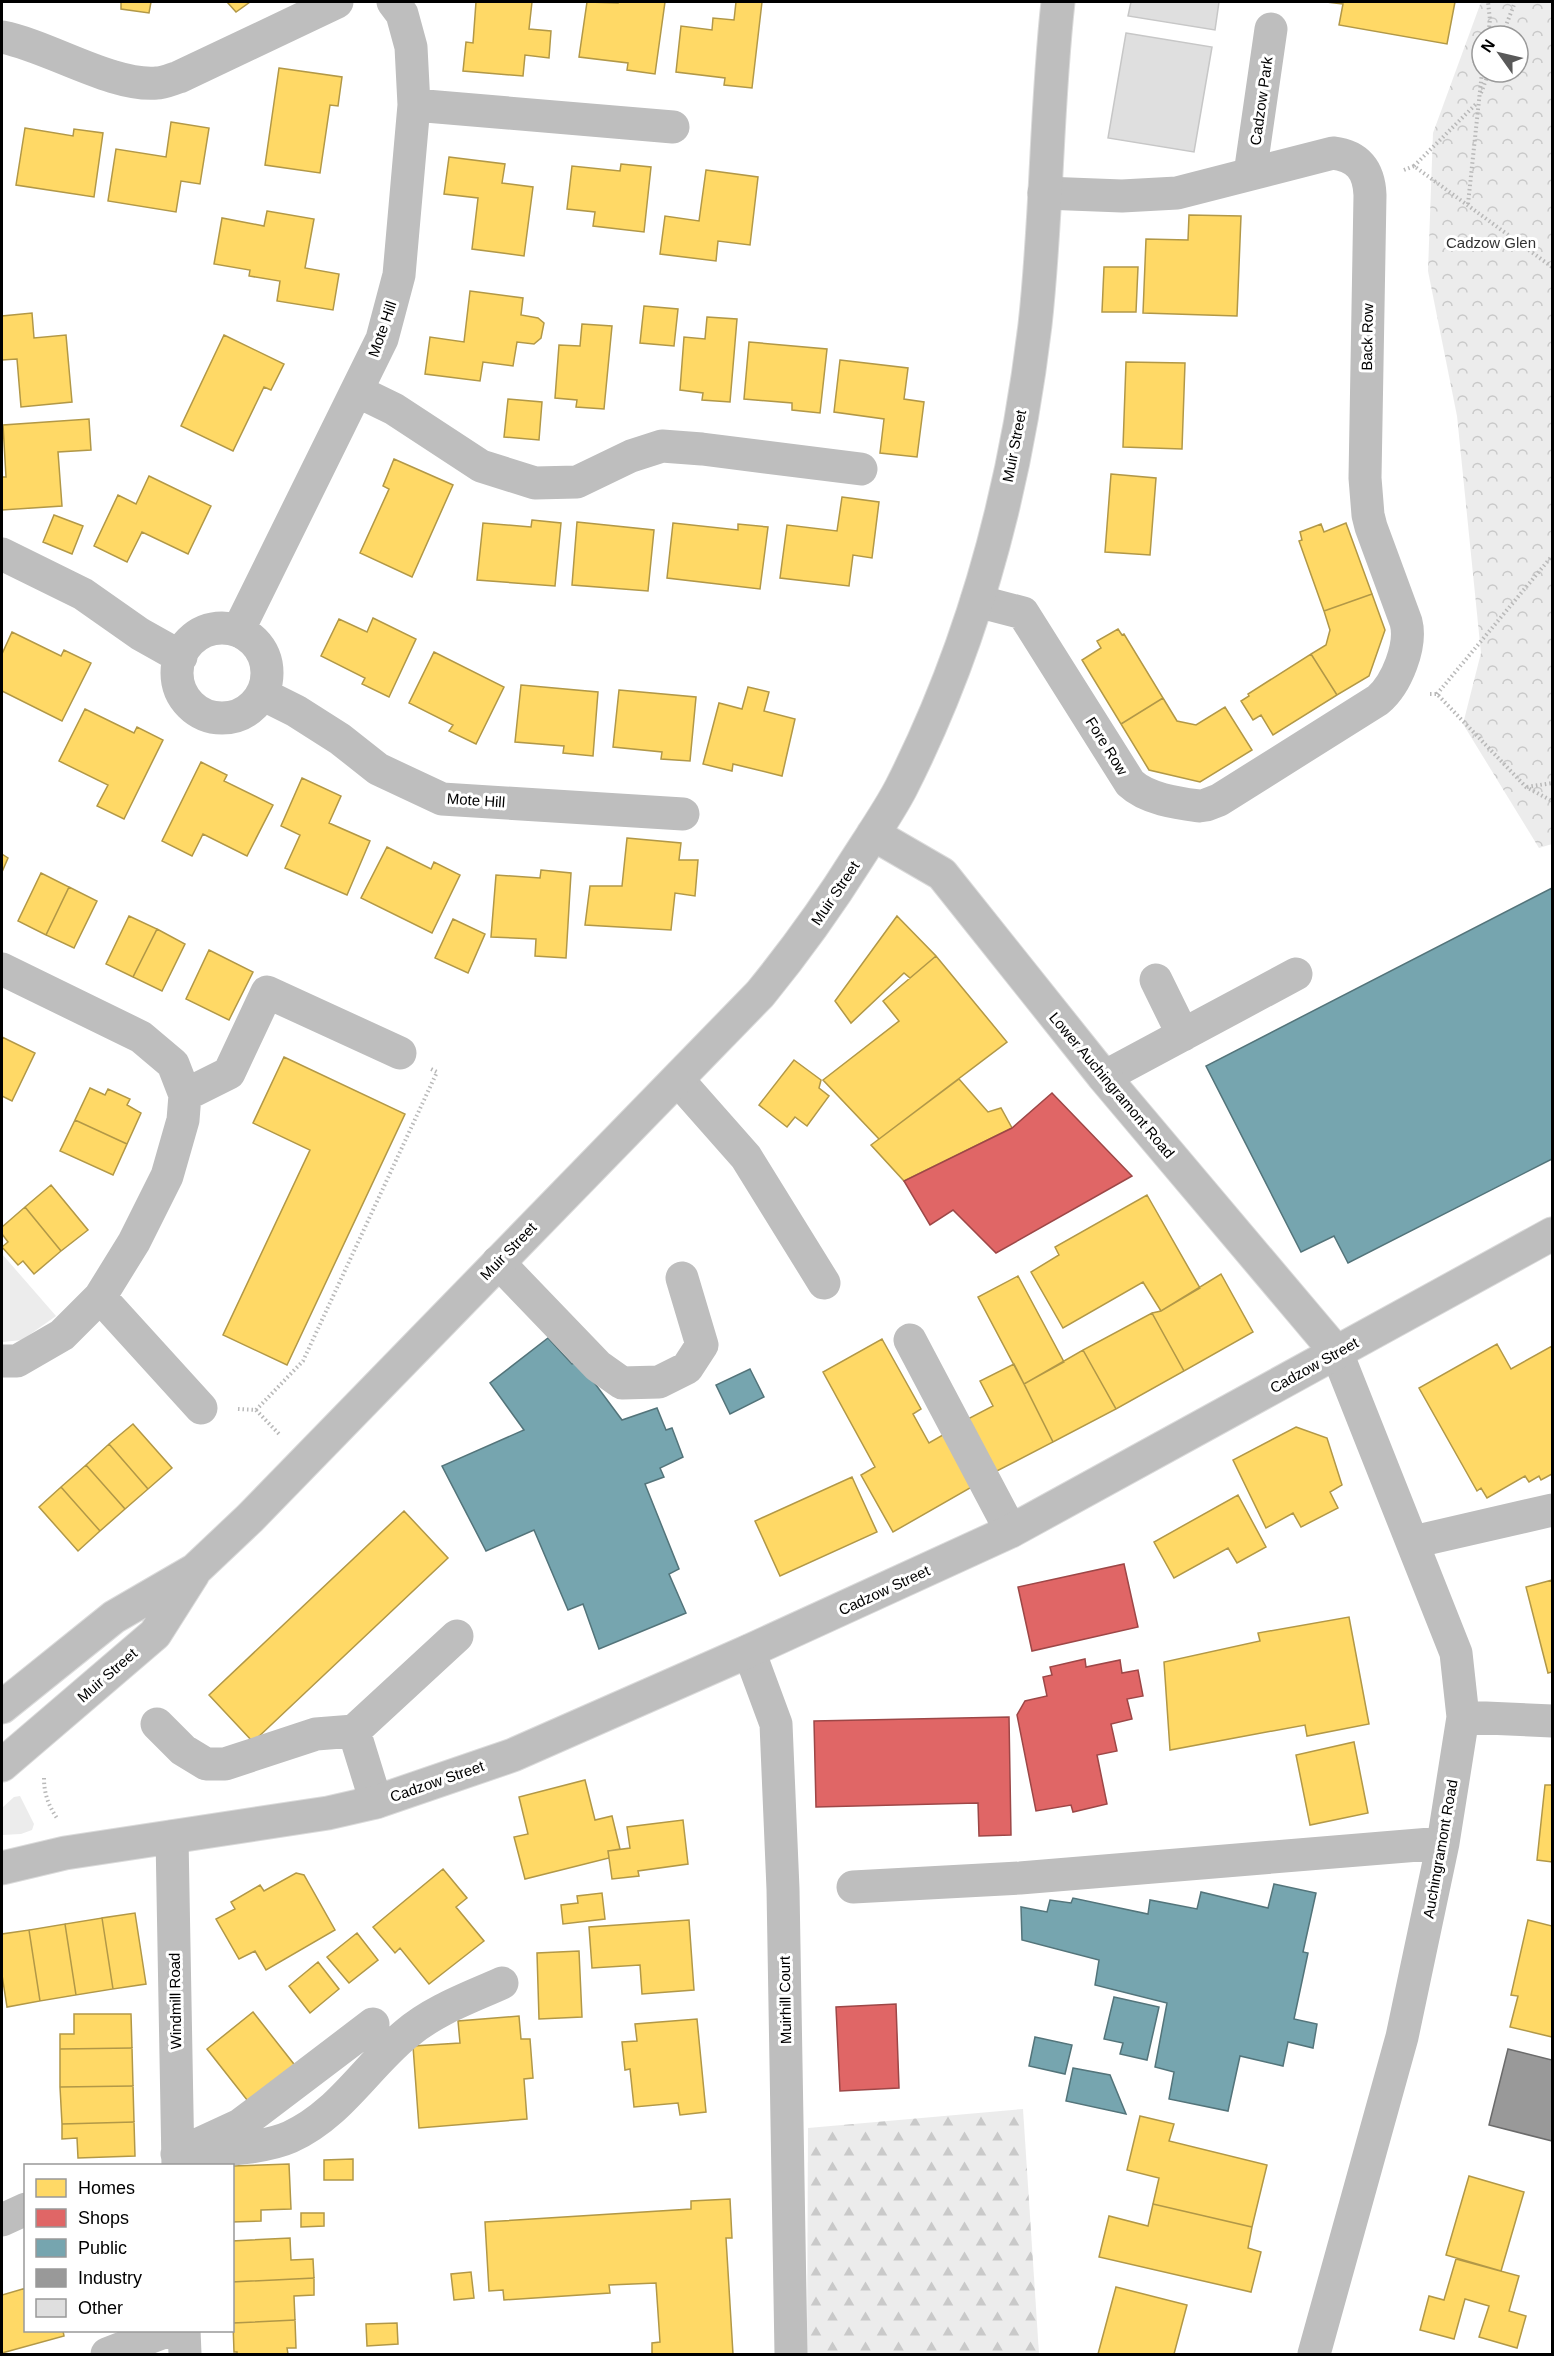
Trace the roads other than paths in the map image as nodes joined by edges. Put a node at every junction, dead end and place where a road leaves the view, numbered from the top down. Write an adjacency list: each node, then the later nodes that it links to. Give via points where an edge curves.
1 (337, 2): 5 (street, via 157,84 106,74 22,41)
2 (393, 2): 6 (street, Mote Hill, via 402,14 411,47)
3 (1058, 2): 9 (street, Muir Street)
4 (1271, 28): 8 (street, Cadzow Park)
5 (2, 38)
6 (414, 105): 7 (street); 10 (street, Mote Hill, via 399,275 382,339)
7 (673, 127)
8 (1250, 174): 9 (street, via 1164,194); 17 (street, Back Row, via 1333,153 1362,165 1369,183 1366,502 1408,636 1391,687 1371,705)
9 (1044, 193): 13 (street, Muir Street, via 1028,372 1000,516)
10 (357, 391): 11 (street, via 394,409 481,466 535,483 577,482 662,446); 14 (street, Mote Hill)
11 (861, 469)
12 (2, 554): 15 (street, via 82,594)
13 (977, 601): 17 (street, Fore Row, via 1023,613 1137,790 1206,805); 19 (street, Muir Street, via 961,651 920,748)
14 (238, 631): 15 (street, via 206,631 193,638); 16 (street, via 258,645 265,659 268,674)
15 (181, 657): 16 (street, via 177,676 181,690 199,711 213,717 244,713)
16 (262, 694): 18 (street, Mote Hill, via 340,739 378,769 442,799)
17 (1275, 765)
18 (683, 814)
19 (873, 834): 25 (street, Lower Auchingramont Road, via 942,874); 26 (street, Muir Street, via 788,961)
20 (2, 969): 27 (street, via 141,1037 173,1064)
21 (1296, 974): 23 (street)
22 (1156, 980): 23 (street)
23 (1183, 1035): 25 (street)
24 (400, 1053): 27 (street, via 267,992 229,1073)
25 (1104, 1077): 34 (street, Lower Auchingramont Road)
26 (678, 1080): 29 (street, Muir Street); 31 (street, via 746,1157)
27 (185, 1095): 32 (street, via 183,1120 167,1176)
28 (1552, 1234): 34 (street, Cadzow Street)
29 (498, 1262): 30 (street, via 598,1366 622,1383 659,1382 678,1373 687,1368 702,1345); 40 (street, Muir Street, via 307,1461)
30 (682, 1278)
31 (824, 1283)
32 (100, 1298): 35 (street, via 62,1335 17,1361); 36 (street)
33 (910, 1341): 38 (street)
34 (1337, 1353): 38 (street, Cadzow Street); 39 (street, Auchingramont Road)
35 (2, 1361)
36 (201, 1408)
37 (1552, 1510): 39 (street)
38 (1011, 1531): 42 (street, Cadzow Street)
39 (1413, 1542): 44 (street, Auchingramont Road, via 1456,1653)
40 (195, 1570): 43 (street, Muir Street, via 114,1617); 48 (street, Muir Street, via 155,1634)
41 (457, 1636): 47 (street)
42 (749, 1651): 49 (street, Cadzow Street, via 513,1755); 63 (street, Muirhill Court, via 776,1724 784,1900)
43 (2, 1707)
44 (1462, 1717): 45 (street); 51 (street, Auchingramont Road)
45 (1552, 1721)
46 (157, 1724): 47 (street, via 183,1750 206,1764 225,1764 316,1734)
47 (354, 1731): 49 (street)
48 (2, 1765)
49 (376, 1802): 50 (street, Cadzow Street, via 328,1814)
50 (172, 1837): 52 (street, via 65,1853); 56 (street, Windmill Road)
51 (1443, 1843): 53 (street, via 1020,1878); 64 (street, Auchingramont Road, via 1402,2037)
52 (2, 1868)
53 (853, 1887)
54 (502, 1983): 56 (street, via 432,2014 385,2053 339,2103 290,2137)
55 (373, 2024): 56 (street, via 240,2125)
56 (178, 2160)
57 (24, 2210): 58 (street)
58 (2, 2220)
59 (166, 2332): 61 (street)
60 (184, 2332): 62 (street)
61 (107, 2355)
62 (185, 2355)
63 (791, 2355)
64 (1314, 2355)

